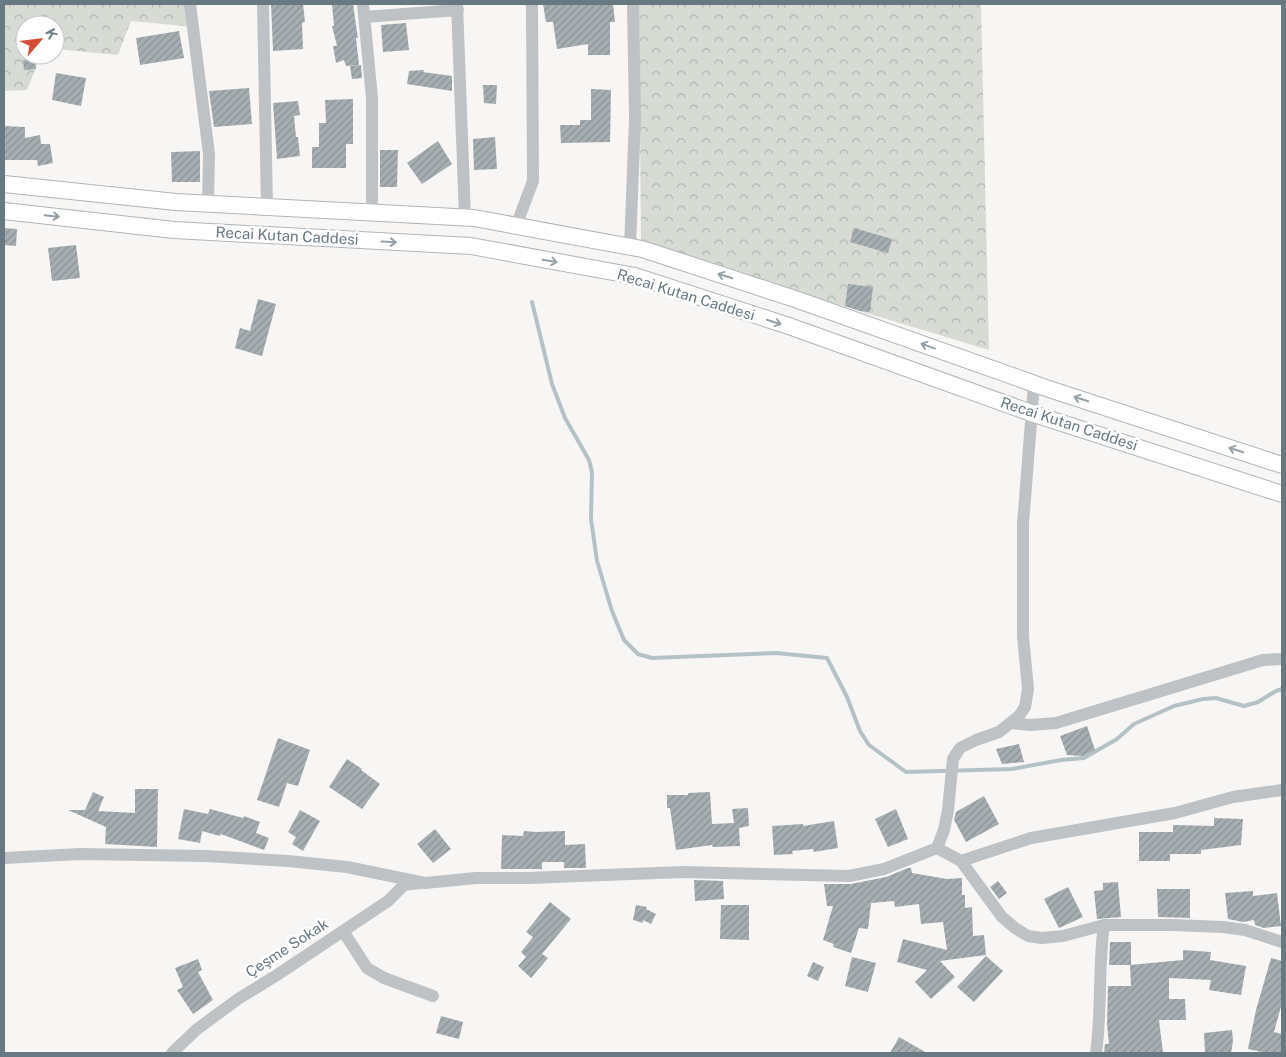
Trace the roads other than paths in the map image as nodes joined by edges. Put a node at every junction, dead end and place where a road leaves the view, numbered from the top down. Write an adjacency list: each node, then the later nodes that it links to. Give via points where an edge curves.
1 (190, 4): 9 (street, via 209,154)
2 (263, 4): 10 (street)
3 (362, 4): 7 (street)
4 (532, 4): 14 (street, via 533,181)
5 (633, 4): 15 (street, via 635,119)
6 (458, 7): 7 (street); 13 (street)
7 (364, 17): 12 (street, via 372,98)
8 (4, 184): 9 (main road, Recai Kutan Caddesi)
9 (208, 204): 10 (main road, Recai Kutan Caddesi)
10 (267, 207): 12 (main road, Recai Kutan Caddesi)
11 (4, 211): 17 (main road, Recai Kutan Caddesi, one-way to 17, via 174,230 471,246 635,276)
12 (372, 213): 13 (main road, Recai Kutan Caddesi)
13 (465, 218): 14 (main road, Recai Kutan Caddesi)
14 (516, 226): 15 (main road, Recai Kutan Caddesi)
15 (630, 247): 16 (main road, Recai Kutan Caddesi, one-way to 15, via 798,300)
16 (1034, 384): 17 (street); 18 (main road, Recai Kutan Caddesi, one-way to 16)
17 (1032, 412): 19 (main road, Recai Kutan Caddesi); 21 (street, via 1023,524 1023,636 1028,689 1025,707)
18 (1282, 465)
19 (1282, 494)
20 (1282, 659): 21 (street, via 1263,660 1056,723)
21 (1011, 723): 23 (street, via 999,732 960,748 954,759 944,830)
22 (1282, 790): 25 (street, via 1031,838)
23 (937, 848): 25 (street); 26 (street, via 884,869 849,876 683,872 476,878)
24 (4, 858): 26 (street, via 80,854 288,861 347,867)
25 (960, 861): 27 (street, via 1002,917 1028,936 1063,936)
26 (425, 883): 28 (street, Çeşme Sokak, via 404,885 388,901)
27 (1104, 925): 29 (street, via 1223,927 1245,930); 32 (street)
28 (343, 931): 30 (street, via 367,968 384,978); 31 (street, Çeşme Sokak, via 213,1017)
29 (1282, 942)
30 (433, 996)
31 (172, 1053)
32 (1096, 1053)

